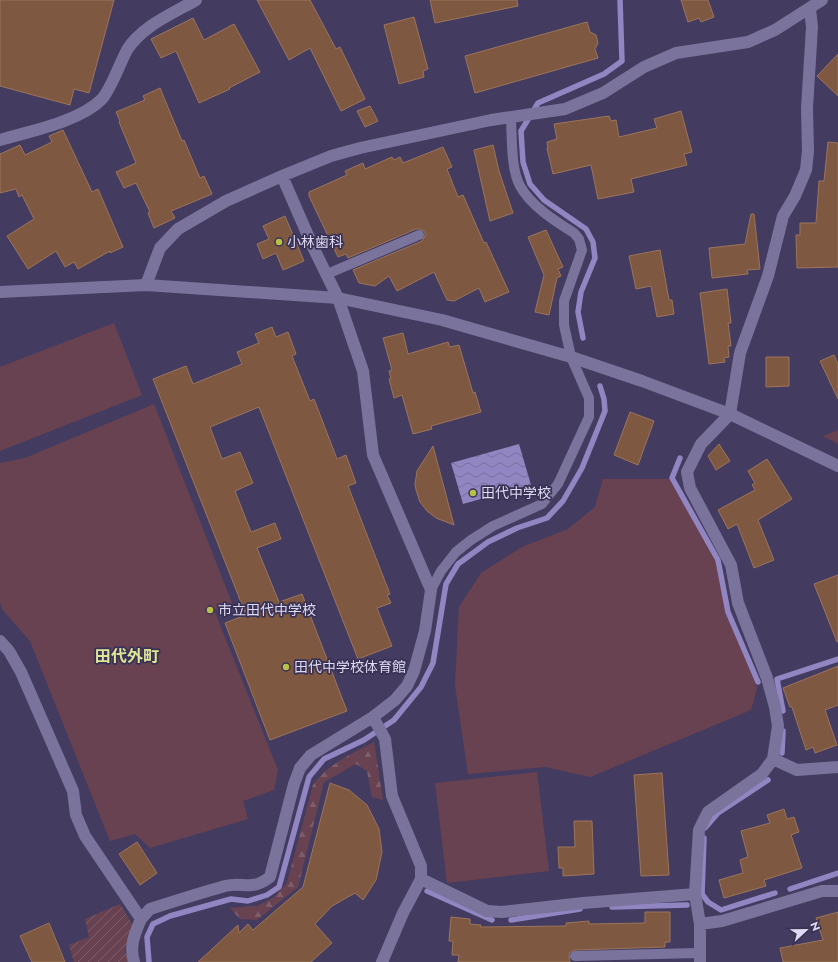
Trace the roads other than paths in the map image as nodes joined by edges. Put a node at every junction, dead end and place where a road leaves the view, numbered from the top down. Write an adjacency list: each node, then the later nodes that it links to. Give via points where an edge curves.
1 (196, 0): 5 (street, via 142,33 128,49 103,98 90,109)
2 (822, 0): 3 (street)
3 (810, 9): 4 (street, via 775,30 748,42 676,53 644,67 603,93 565,110); 13 (street, via 812,27 806,170 783,216 768,276 740,353)
4 (511, 119): 6 (street, via 490,120 360,148 331,156); 12 (lane, via 516,174 520,186 528,198 574,233 582,250 564,301 564,325)
5 (0, 140)
6 (282, 176): 8 (street); 9 (street, via 226,201 178,229 160,248)
7 (420, 235): 8 (lane)
8 (327, 274): 11 (street)
9 (146, 285): 10 (street); 11 (street)
10 (0, 292)
11 (338, 298): 12 (street, via 442,320); 15 (street, via 363,371 373,455)
12 (571, 357): 13 (street); 15 (lane, via 589,398 589,417 558,484 542,504 493,526 456,552 441,571)
13 (730, 414): 14 (street); 18 (street, via 701,444 687,472 690,488 731,565 738,604 771,693 778,726)
14 (838, 466)
15 (431, 590): 17 (street, via 425,631 414,671 407,686 395,700)
16 (0, 641): 23 (street, via 10,651 21,672 73,791 76,815 85,836)
17 (373, 717): 20 (street, via 385,739 392,796 422,866); 23 (street, via 311,755 300,768 270,877 261,884 228,886 150,909)
18 (773, 759): 19 (street, via 796,770); 22 (street, via 762,774 708,812 699,830)
19 (838, 767)
20 (421, 879): 22 (street, via 487,911 502,912); 28 (street, via 402,913)
21 (838, 892): 24 (street, via 822,891)
22 (694, 894): 24 (street)
23 (142, 919): 27 (street, via 133,938 131,954)
24 (700, 924): 26 (street)
25 (575, 956): 26 (lane)
26 (699, 958)
27 (134, 962)
28 (382, 962)

